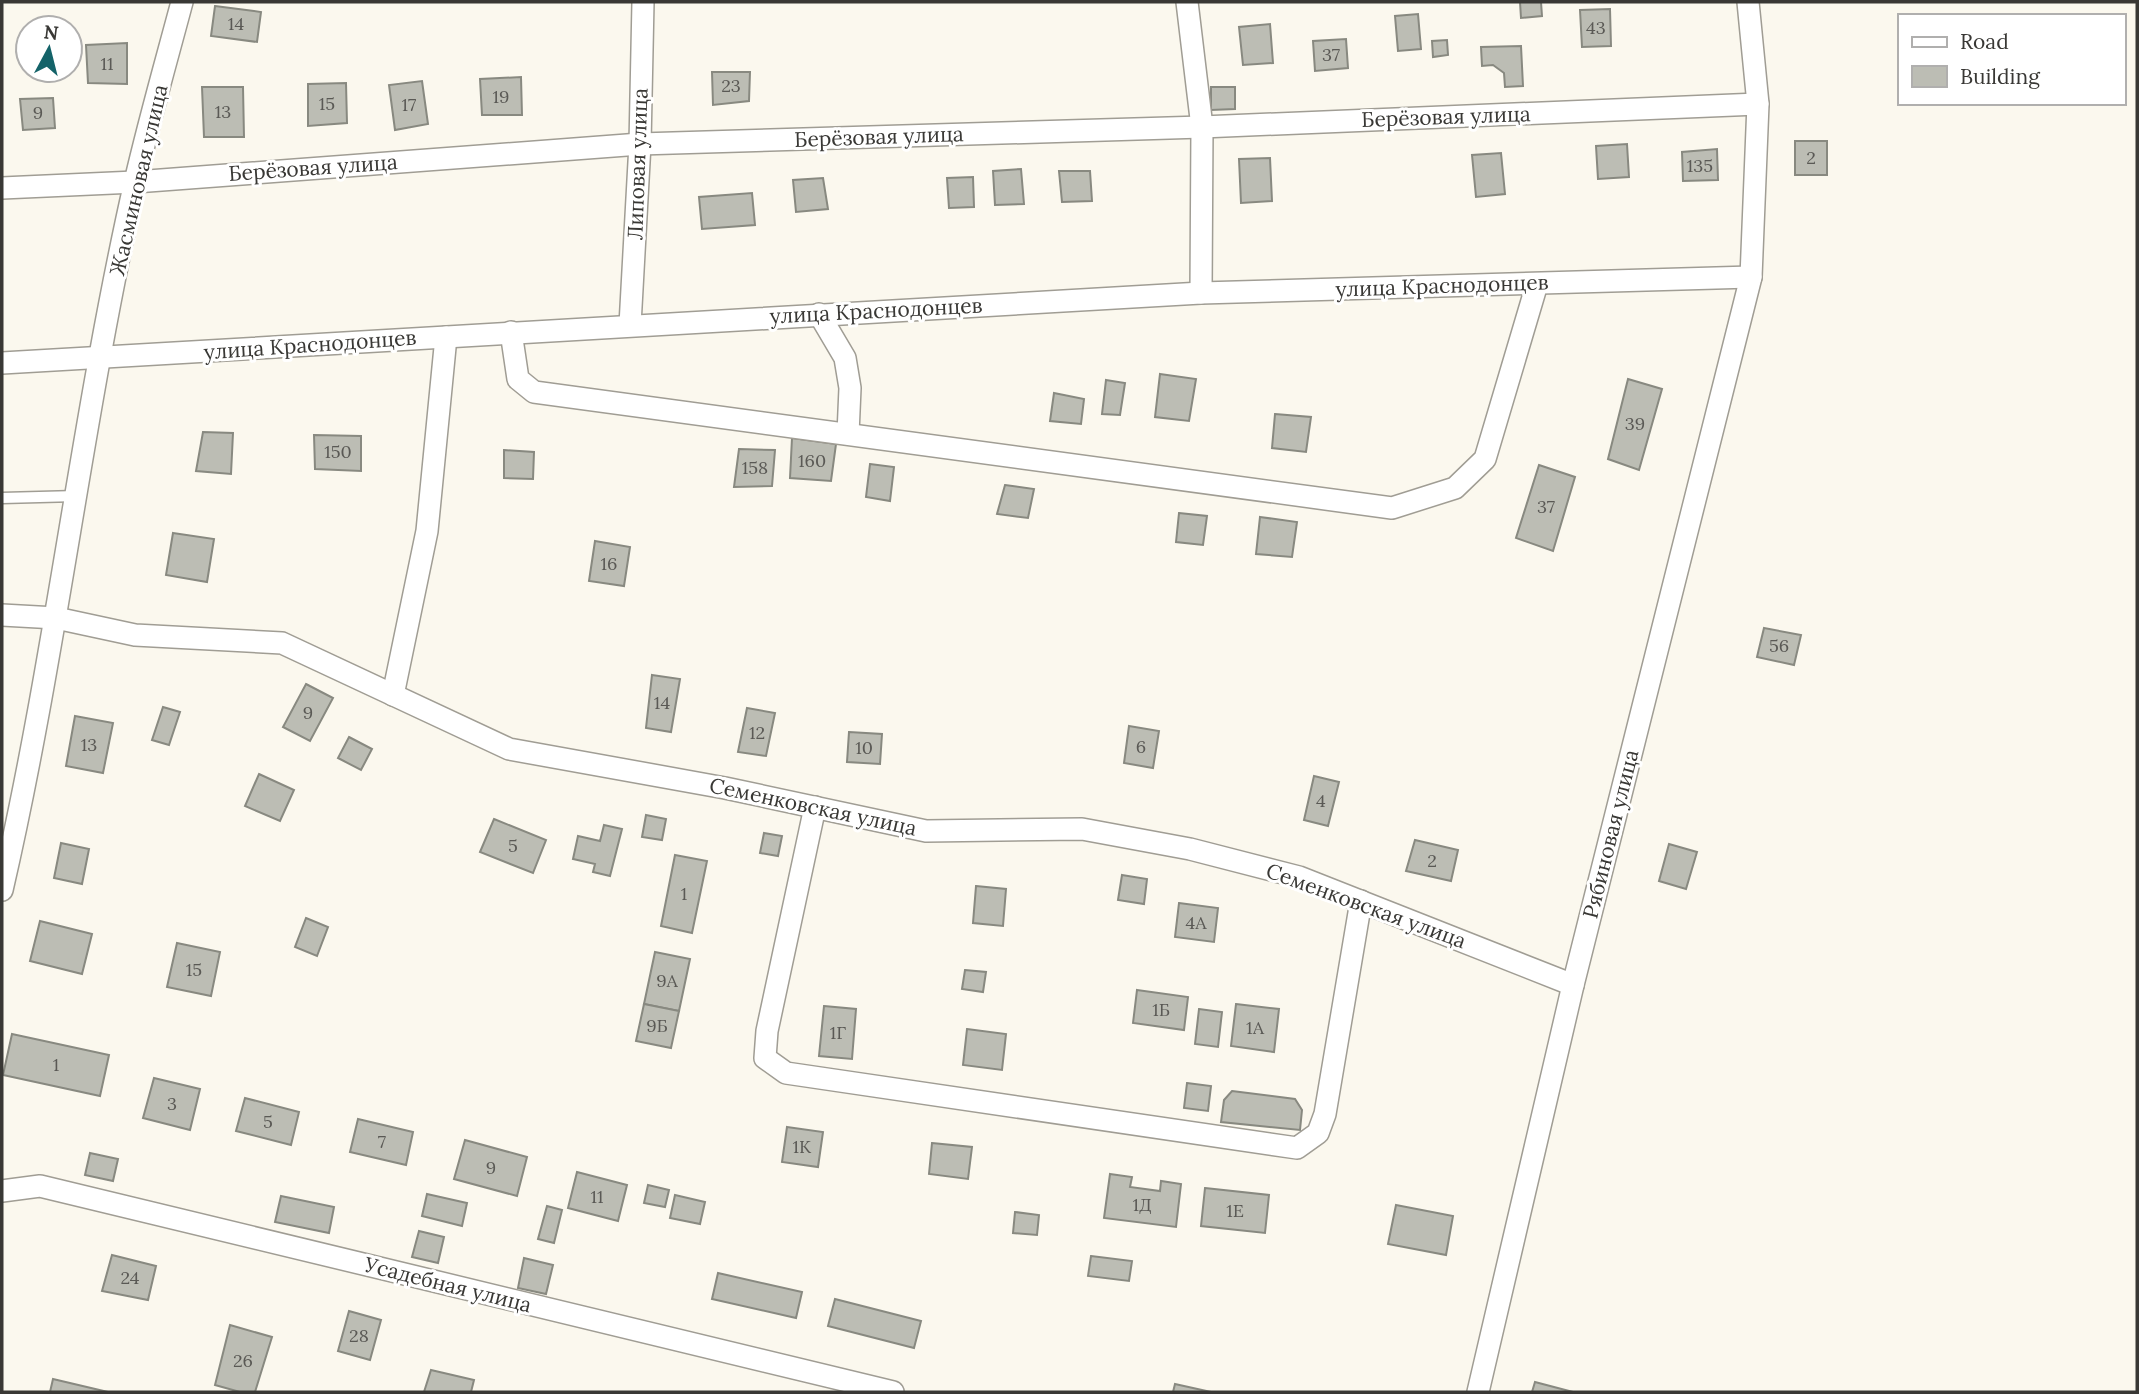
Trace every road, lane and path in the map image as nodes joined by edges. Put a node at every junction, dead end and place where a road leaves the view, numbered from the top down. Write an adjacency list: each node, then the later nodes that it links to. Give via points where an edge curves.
1 (182, 2): 8 (street, Жасминовая улица)
2 (643, 2): 7 (street, Липовая улица)
3 (1186, 2): 6 (street)
4 (1748, 2): 5 (street, Рябиновая улица)
5 (1758, 104): 6 (street, Берёзовая улица); 10 (street, Рябиновая улица)
6 (1202, 127): 7 (street, Берёзовая улица); 12 (street)
7 (640, 144): 8 (street, Берёзовая улица); 14 (street, Липовая улица)
8 (135, 181): 9 (street, Берёзовая улица); 17 (street, Жасминовая улица)
9 (2, 188)
10 (1751, 277): 11 (street, улица Краснодонцев); 28 (street, Рябиновая улица)
11 (1537, 284): 12 (street, улица Краснодонцев); 19 (street, via 1485,459 1455,488 1392,508)
12 (1201, 293): 13 (street, улица Краснодонцев)
13 (819, 314): 14 (street, улица Краснодонцев); 19 (street, via 845,358 850,388)
14 (630, 325): 15 (street, улица Краснодонцев)
15 (510, 332): 16 (street, улица Краснодонцев); 19 (street, via 518,379 534,392)
16 (446, 337): 17 (street, улица Краснодонцев); 24 (street, via 427,531)
17 (101, 358): 18 (street, улица Краснодонцев); 20 (street, Жасминовая улица)
18 (2, 363)
19 (848, 434)
20 (77, 496): 21 (lane); 23 (street, Жасминовая улица)
21 (2, 498)
22 (2, 615): 23 (street, Семенковская улица)
23 (56, 618): 24 (street, Семенковская улица, via 135,635 282,643); 26 (street, Жасминовая улица)
24 (393, 695): 25 (street, Семенковская улица, via 509,749)
25 (815, 807): 27 (street, Семенковская улица, via 926,831 1082,829 1190,849 1287,874); 27 (street, via 767,1031 765,1058 786,1073 1297,1148 1318,1133 1325,1114)
26 (2, 890)
27 (1361, 901): 28 (street, Семенковская улица)
28 (1573, 985): 31 (street, Рябиновая улица)
29 (2, 1191): 30 (street, Усадебная улица, via 40,1186)
30 (892, 1392)
31 (1478, 1392)

